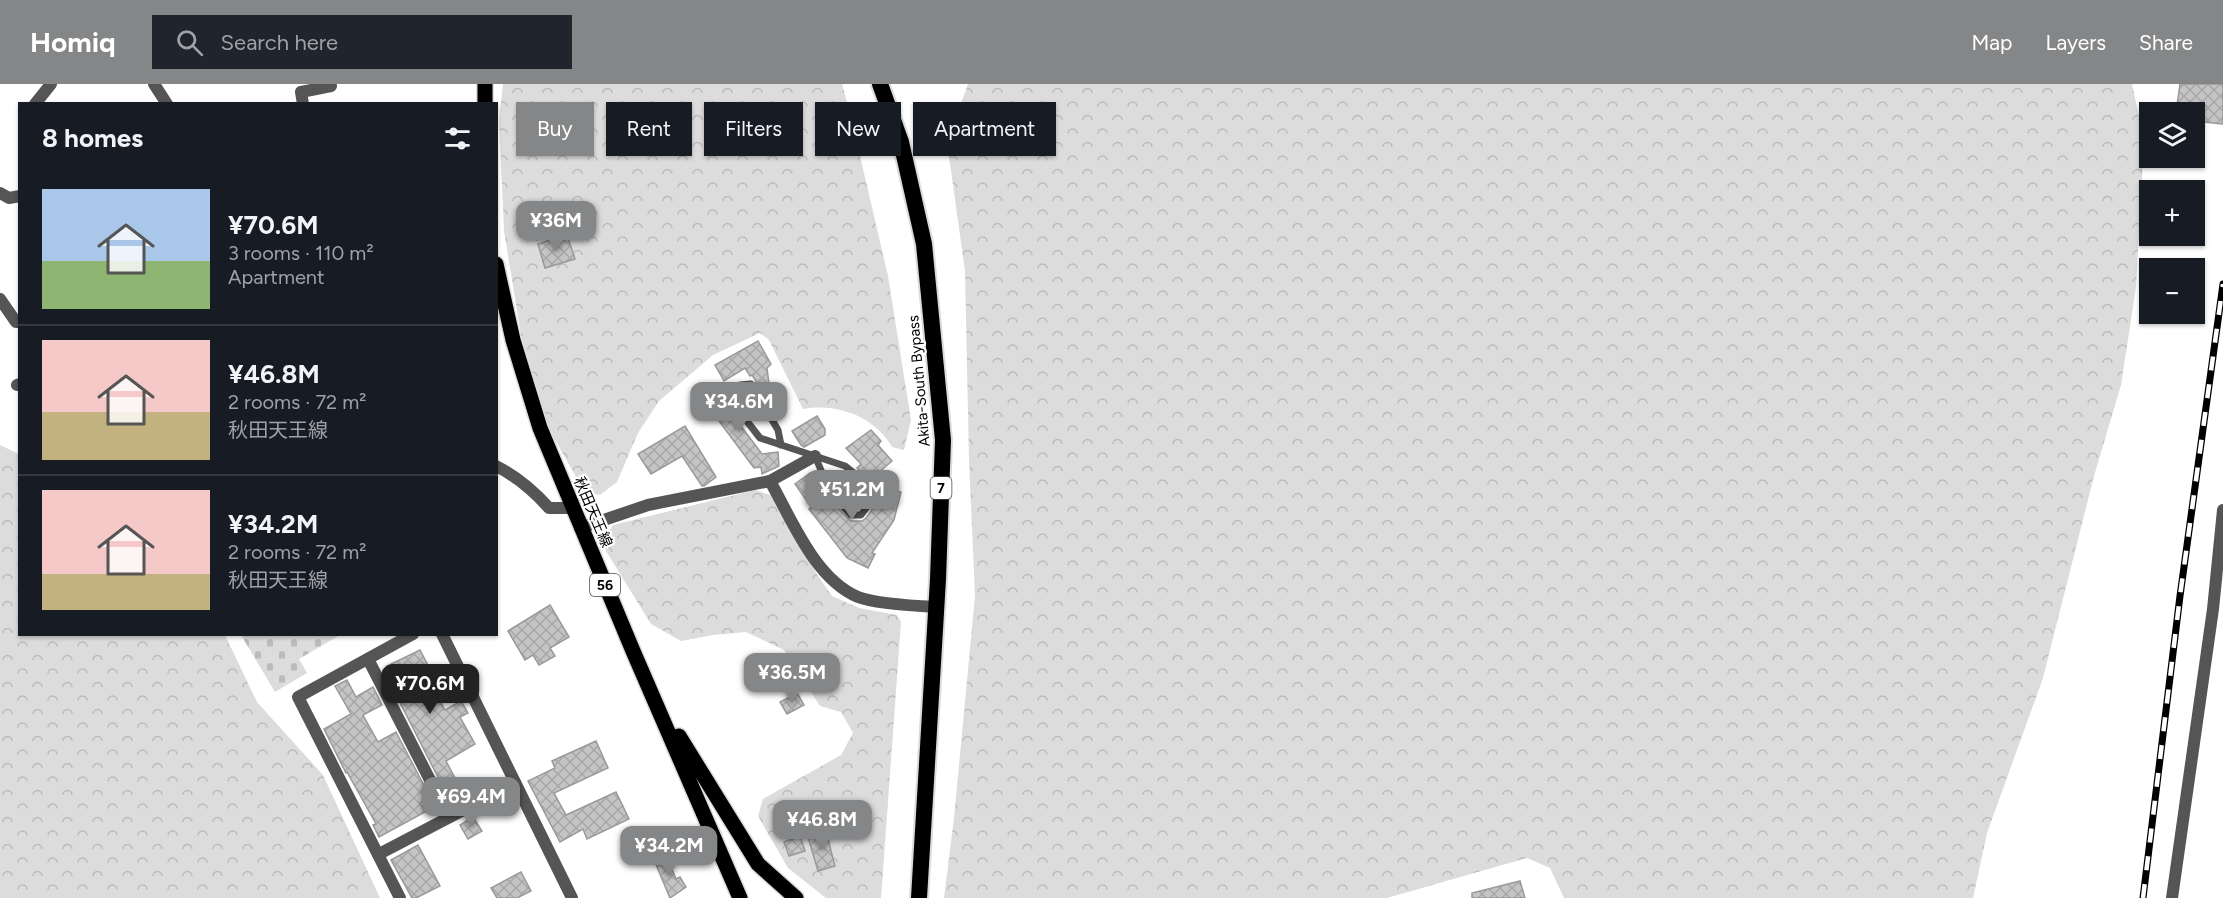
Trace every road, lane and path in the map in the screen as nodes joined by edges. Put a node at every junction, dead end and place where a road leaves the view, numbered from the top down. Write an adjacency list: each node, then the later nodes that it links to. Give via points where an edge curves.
1 (51, 84): 6 (street)
2 (154, 84): 7 (street)
3 (485, 84): 9 (main road)
4 (880, 84): 22 (highway, Akita-South Bypass / 7, via 904,154 924,244 933,327 943,440)
5 (331, 86): 8 (street, via 301,92)
6 (37, 102)
7 (166, 102)
8 (303, 102)
9 (485, 102)
10 (0, 193): 11 (street, via 9,198)
11 (18, 196)
12 (498, 273): 19 (main road, 秋田天王線 / 56, via 533,406)
13 (0, 299): 14 (street)
14 (18, 322)
15 (781, 445): 15 (lane, via 760,438 728,397 740,385 751,384 778,430); 16 (lane)
16 (815, 456): 16 (lane, via 845,466 873,488 872,500 861,515 851,515 831,494); 18 (street)
17 (498, 467): 19 (street, via 534,490 549,508)
18 (770, 481): 21 (street, via 648,505); 22 (street, via 814,560 836,584 859,598)
19 (572, 508): 21 (main road, 秋田天王線 / 56)
20 (2223, 510): 35 (street)
21 (580, 528): 26 (main road, 秋田天王線 / 56)
22 (936, 607): 34 (highway, Akita-South Bypass / 7)
23 (409, 636): 25 (street)
24 (443, 636): 27 (street)
25 (368, 659): 28 (street); 29 (street, via 298,697)
26 (652, 693): 32 (main road, 秋田天王線 / 56); 33 (main road, via 758,864)
27 (515, 783): 28 (street); 31 (street)
28 (450, 817): 29 (street)
29 (379, 854): 30 (street)
30 (400, 898)
31 (573, 898)
32 (740, 898)
33 (795, 898)
34 (919, 898)
35 (2172, 898)

